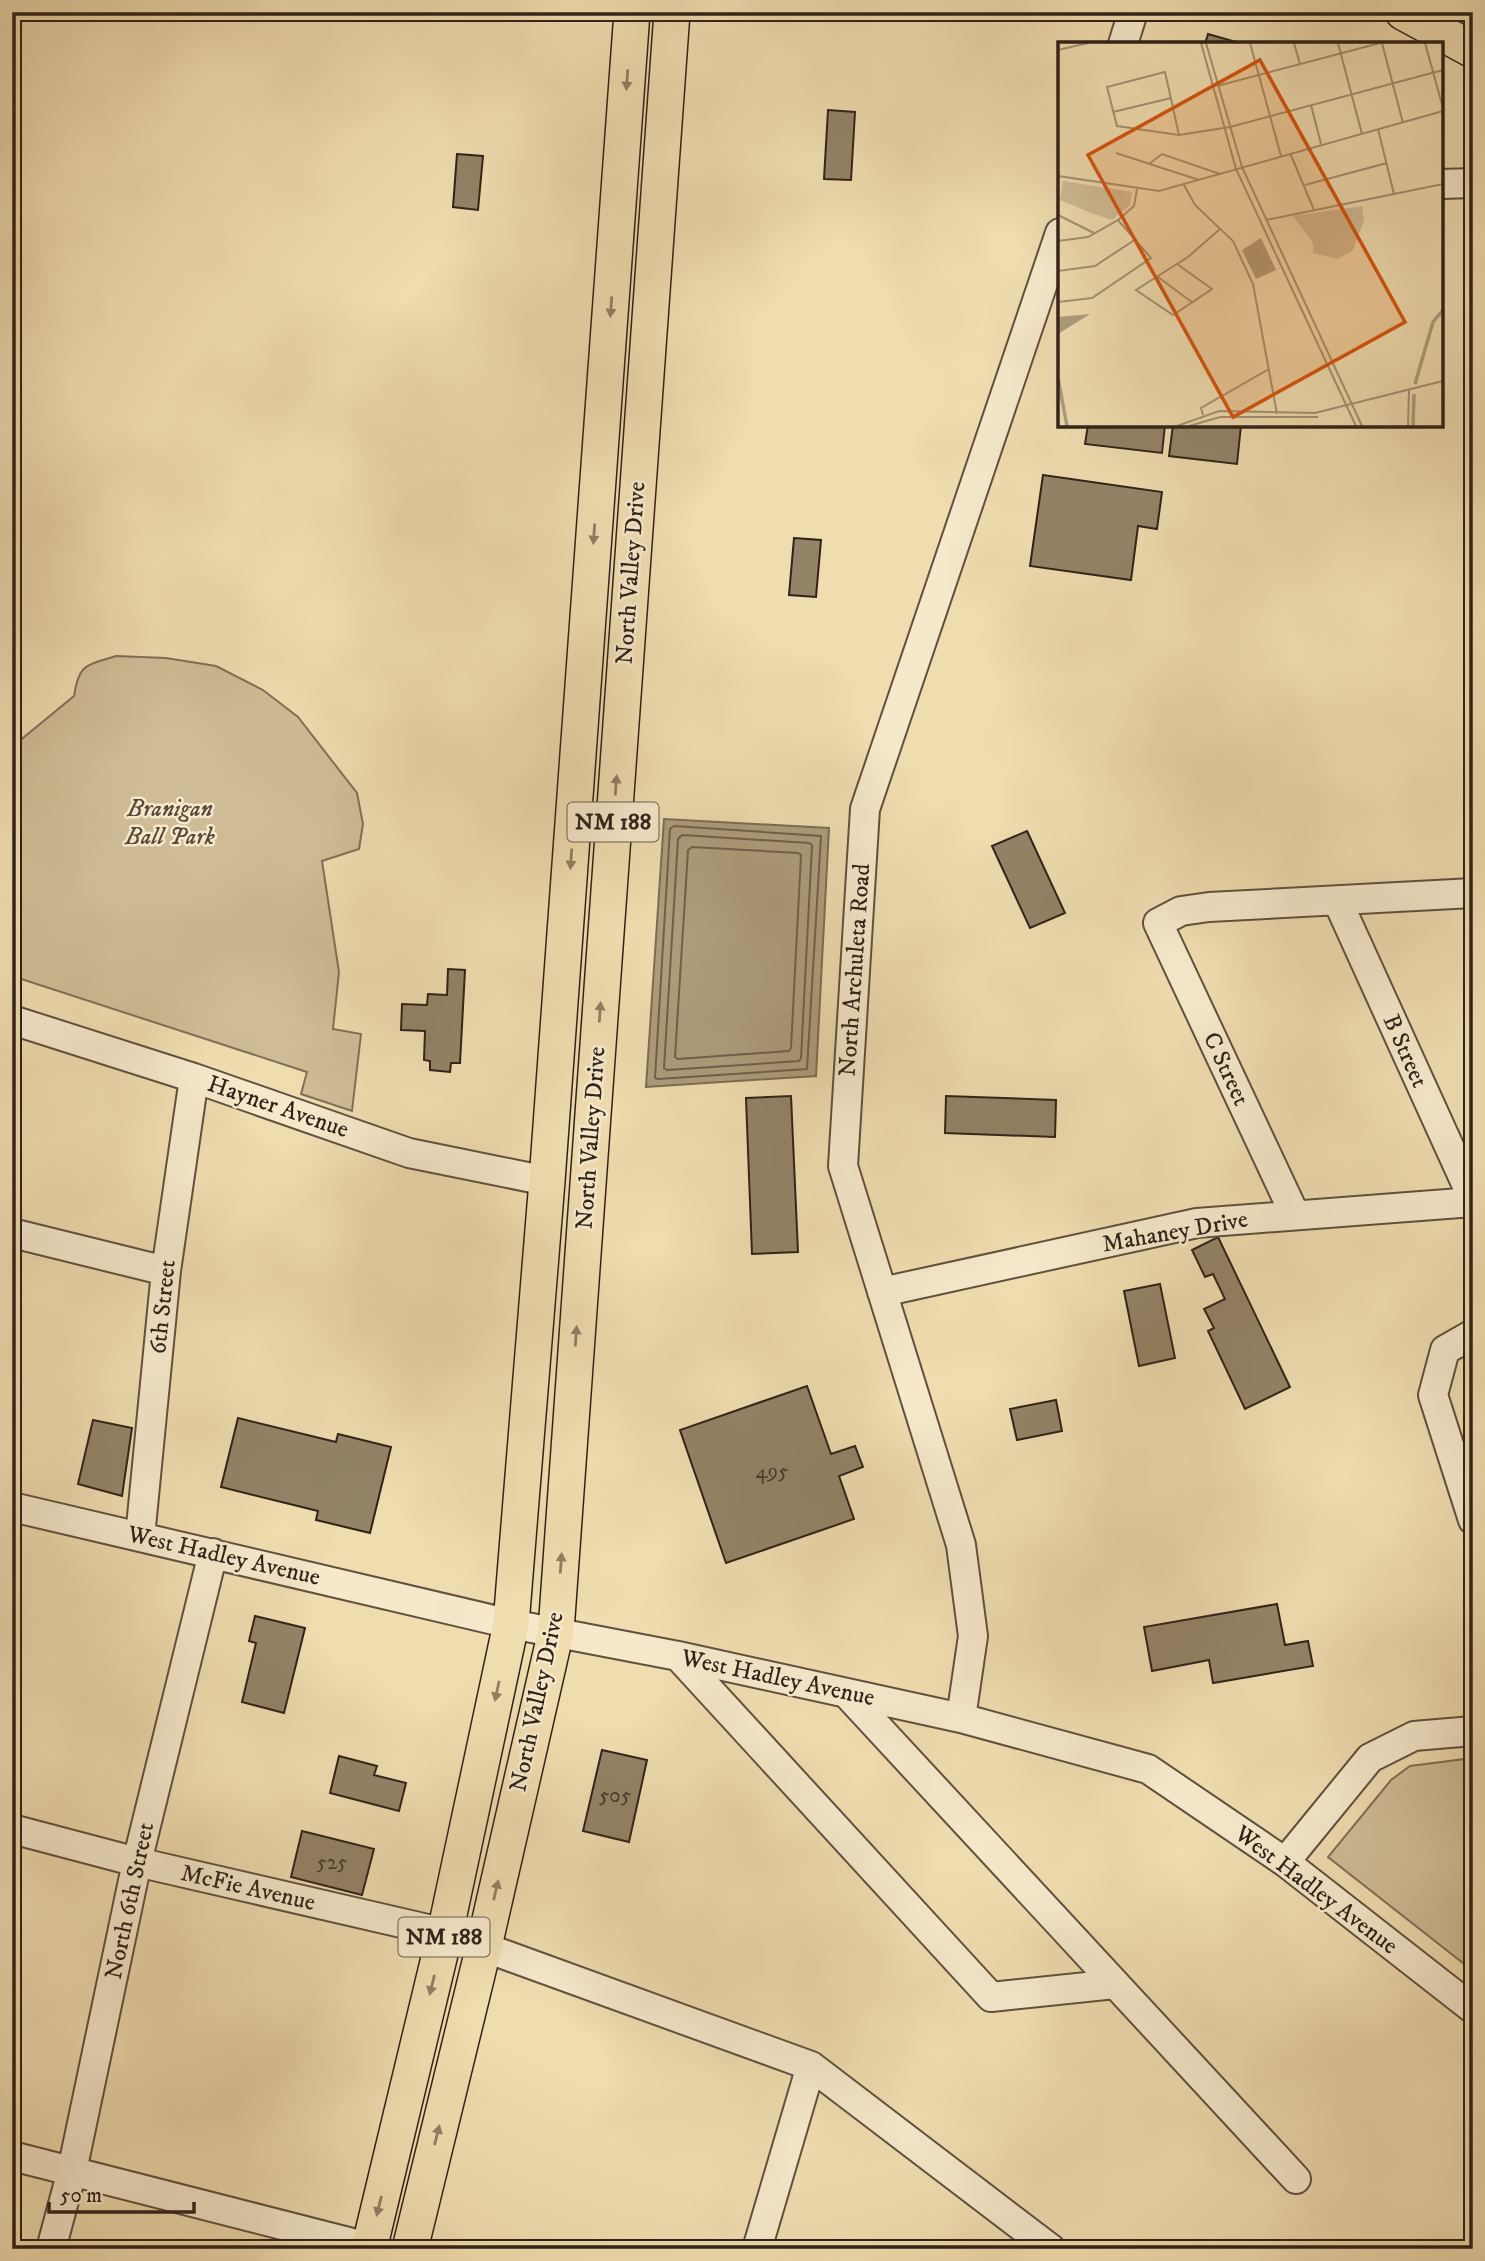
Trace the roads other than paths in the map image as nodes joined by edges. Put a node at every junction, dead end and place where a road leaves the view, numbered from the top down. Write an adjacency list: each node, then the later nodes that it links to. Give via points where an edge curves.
1 (632, 12): 14 (main road, North Valley Drive / NM 188, one-way to 14)
2 (671, 12): 26 (main road, North Valley Drive / NM 188, one-way to 2)
3 (1133, 12): 5 (street)
4 (1403, 12): 6 (main road)
5 (1124, 42)
6 (1473, 50)
7 (1473, 183): 8 (street)
8 (1443, 184)
9 (1058, 239): 19 (street, North Archuleta Road, via 865,809 843,1166)
10 (1473, 893): 11 (street)
11 (1338, 902): 15 (street, B Street); 16 (street, C Street, via 1209,907 1181,911 1158,923)
12 (12, 1020): 13 (street, Hayner Avenue)
13 (194, 1078): 14 (street, Hayner Avenue, via 409,1153); 18 (street, 6th Street)
14 (547, 1181): 25 (main road, North Valley Drive / NM 188)
15 (1473, 1201): 16 (street, Mahaney Drive)
16 (1295, 1215): 19 (street, Mahaney Drive, via 1197,1223)
17 (12, 1233): 18 (street)
18 (166, 1271): 23 (street, 6th Street)
19 (881, 1292): 29 (street, North Archuleta Road, via 961,1545 973,1636)
20 (1473, 1334): 22 (street, via 1445,1350 1433,1395)
21 (12, 1507): 23 (street, West Hadley Avenue)
22 (1473, 1520)
23 (140, 1537): 24 (street, West Hadley Avenue)
24 (213, 1553): 25 (street, West Hadley Avenue); 32 (street, North 6th Street)
25 (511, 1624): 26 (street, West Hadley Avenue); 34 (main road, North Valley Drive / NM 188, one-way to 34)
26 (556, 1631): 27 (street, West Hadley Avenue); 35 (main road, North Valley Drive / NM 188, one-way to 26)
27 (678, 1657): 28 (street, West Hadley Avenue); 36 (street, via 990,1997)
28 (847, 1694): 29 (street, West Hadley Avenue); 36 (street)
29 (961, 1718): 33 (street, West Hadley Avenue, via 1148,1769)
30 (1473, 1731): 33 (street, via 1414,1737 1370,1758)
31 (12, 1829): 32 (street, McFie Avenue)
32 (137, 1862): 34 (street, McFie Avenue); 40 (street, North 6th Street)
33 (1285, 1863): 37 (street, West Hadley Avenue)
34 (445, 1933): 35 (street, McFie Avenue); 42 (main road, North Valley Drive / NM 188, one-way to 42)
35 (484, 1946): 38 (street, McFie Avenue); 44 (main road, North Valley Drive / NM 188, one-way to 35)
36 (1115, 1984): 41 (street)
37 (1473, 2008)
38 (811, 2066): 45 (street); 46 (street, McFie Avenue)
39 (12, 2156): 40 (street)
40 (72, 2171): 42 (street); 43 (street, North 6th Street)
41 (1296, 2179)
42 (371, 2248)
43 (51, 2249)
44 (410, 2249)
45 (757, 2249)
46 (1051, 2249)

